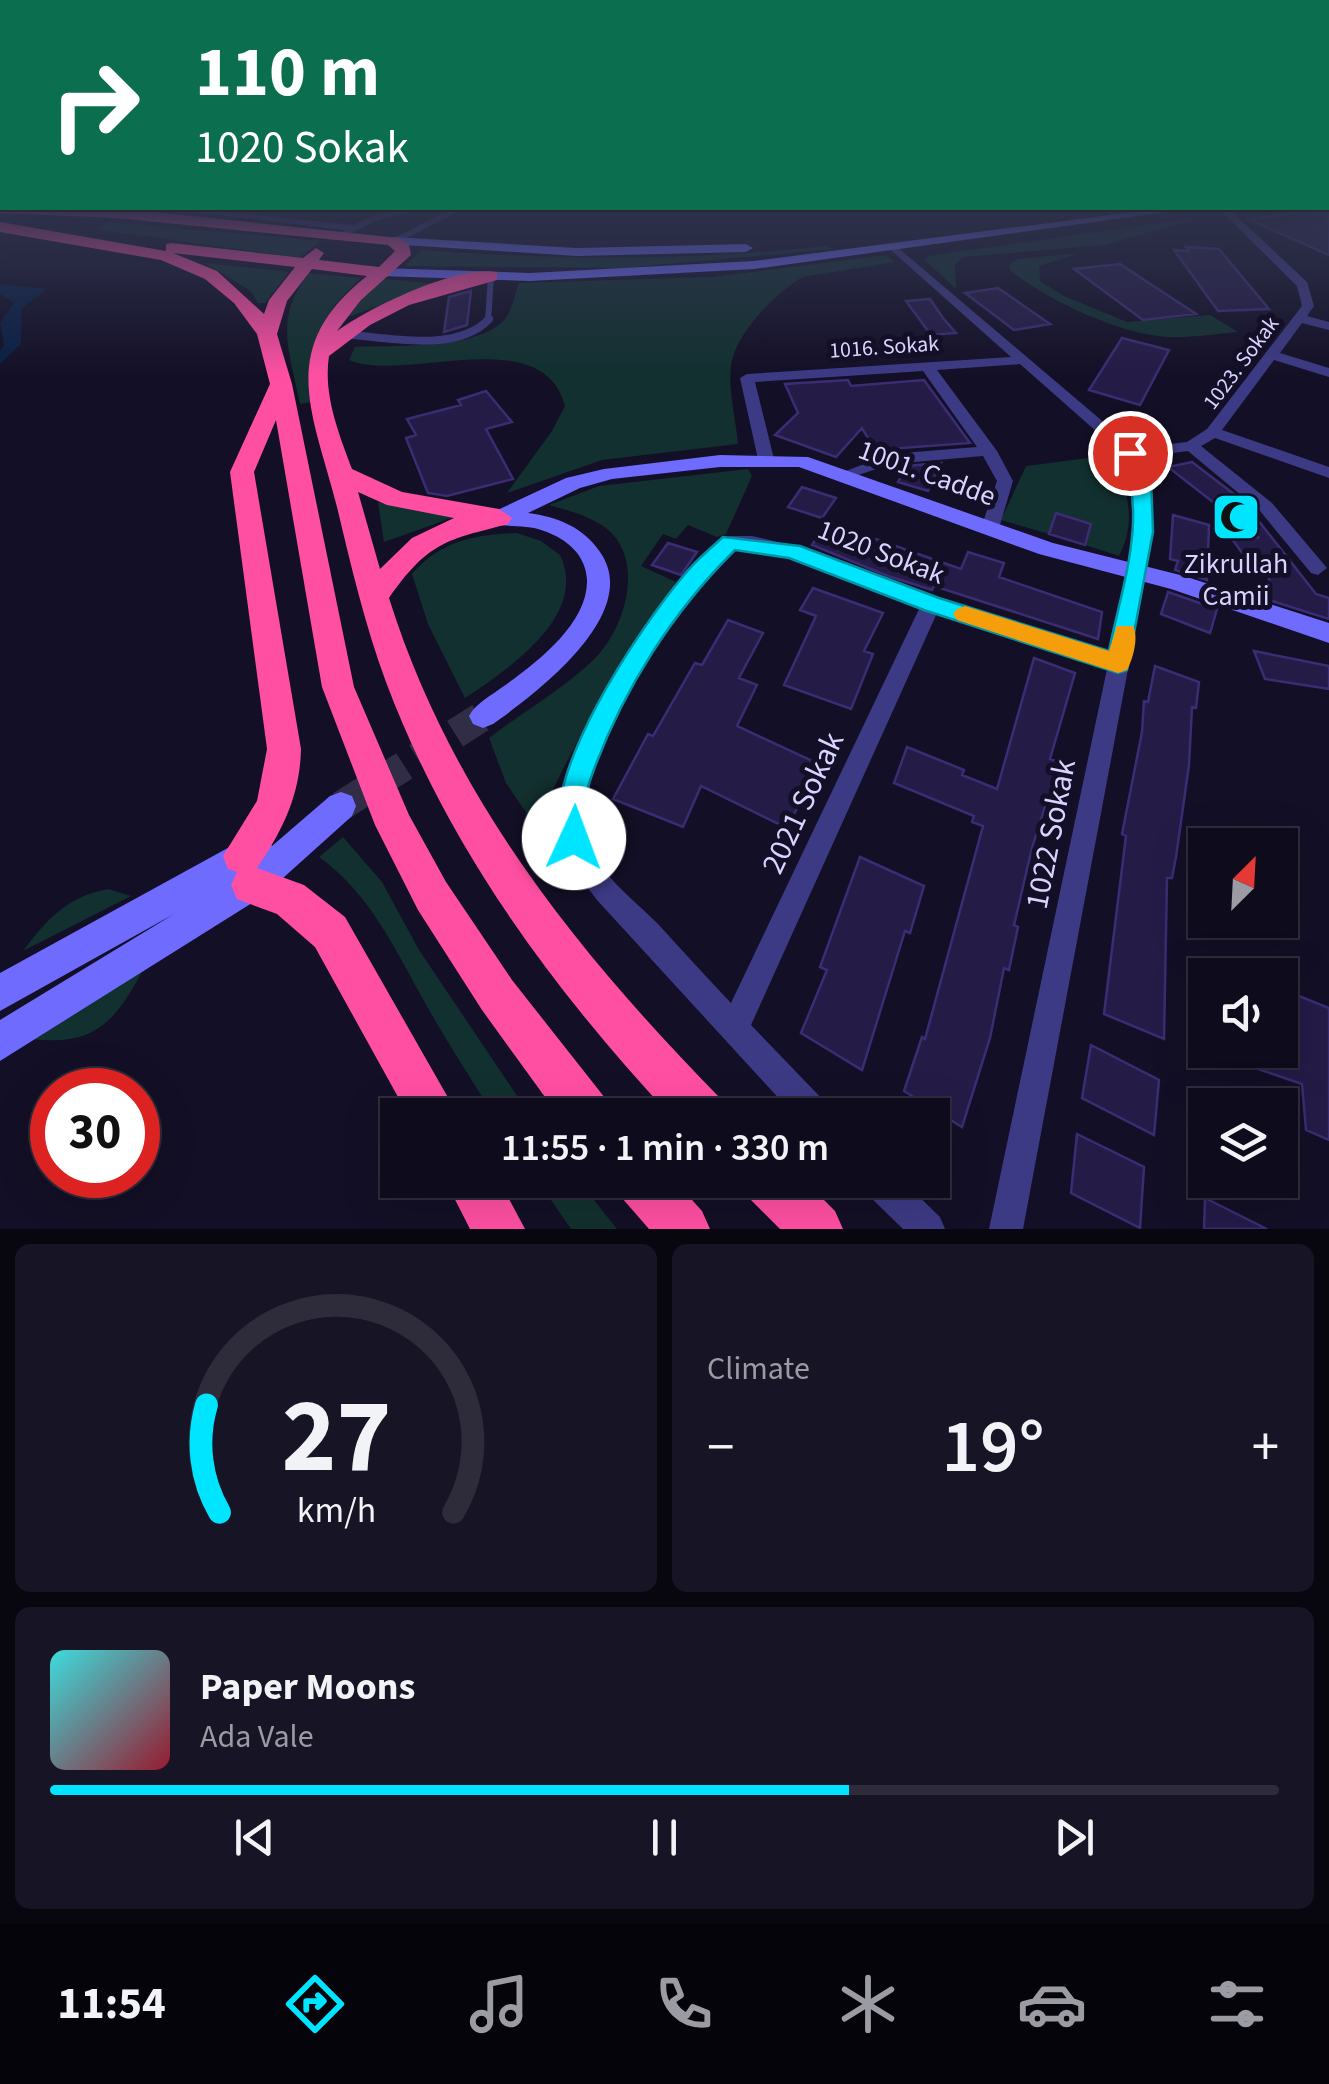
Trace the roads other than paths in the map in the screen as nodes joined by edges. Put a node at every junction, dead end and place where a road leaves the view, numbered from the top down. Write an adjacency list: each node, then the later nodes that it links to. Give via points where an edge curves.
1 (176, 260): 13 (highway, via 211,275 250,308)
2 (267, 260): 8 (highway)
3 (310, 260): 8 (highway)
4 (396, 260): 9 (highway)
5 (774, 260): 10 (main road)
6 (910, 260): 17 (street)
7 (1276, 260): 11 (street, 1023. Sokak, via 1306,290 1308,306)
8 (304, 265): 9 (highway); 13 (highway, via 278,300)
9 (380, 272): 10 (main road); 16 (highway, via 334,315)
10 (491, 276): 14 (highway, via 392,303); 14 (lane, via 489,320 475,332 444,338)
11 (1300, 318): 12 (street); 15 (street, 1023. Sokak)
12 (1329, 326)
13 (267, 334): 20 (highway)
14 (342, 334): 16 (highway)
15 (1273, 355): 19 (street); 21 (street, 1023. Sokak)
16 (317, 360): 27 (highway)
17 (1025, 360): 18 (street, 1016. Sokak); 24 (street)
18 (928, 366): 23 (street); 25 (street, 1016. Sokak, via 747,378)
19 (1329, 373)
20 (281, 384): 38 (highway, via 242,472 284,749 283,783); 43 (highway, via 338,686 394,825 497,995)
21 (1214, 432): 22 (street, 1023. Sokak); 26 (street)
22 (1191, 446): 24 (street, 1023. Sokak); 31 (street, via 1266,507)
23 (989, 451): 28 (street, via 890,458); 30 (street, via 1005,481)
24 (1130, 453): 32 (street, 1022 Sokak, via 1144,504)
25 (766, 459): 28 (main road, 1001. Cadde); 29 (main road, 1001. Cadde, via 588,477)
26 (1329, 473)
27 (341, 474): 29 (highway, via 396,499); 33 (highway)
28 (846, 474): 30 (main road, 1001. Cadde)
29 (499, 518): 33 (highway, via 466,522 430,538 402,560); 37 (main road, via 541,521 576,538 596,560 599,591 560,656)
30 (990, 528): 32 (main road, 1001. Cadde)
31 (1318, 568)
32 (1136, 573): 35 (main road, 1001. Cadde); 36 (street, 1022 Sokak)
33 (376, 595): 44 (highway, via 402,682 436,758 515,897 590,996)
34 (932, 604): 36 (street, 1020 Sokak); 40 (street, 2021 Sokak); 40 (street, 1020 Sokak, via 792,551 730,542 693,578 634,661 579,772 570,809 584,860)
35 (1329, 633)
36 (1118, 664): 54 (street, 1022 Sokak)
37 (483, 716)
38 (246, 871): 39 (main road); 41 (main road); 42 (highway, via 330,932)
39 (0, 993)
40 (734, 1029): 45 (street)
41 (0, 1042)
42 (424, 1098)
43 (575, 1098)
44 (687, 1098)
45 (800, 1098)
46 (481, 1198): 50 (highway)
47 (656, 1198): 51 (highway)
48 (785, 1198): 52 (highway)
49 (896, 1198): 53 (street)
50 (499, 1229)
51 (684, 1229)
52 (817, 1229)
53 (928, 1229)
54 (1006, 1229)

